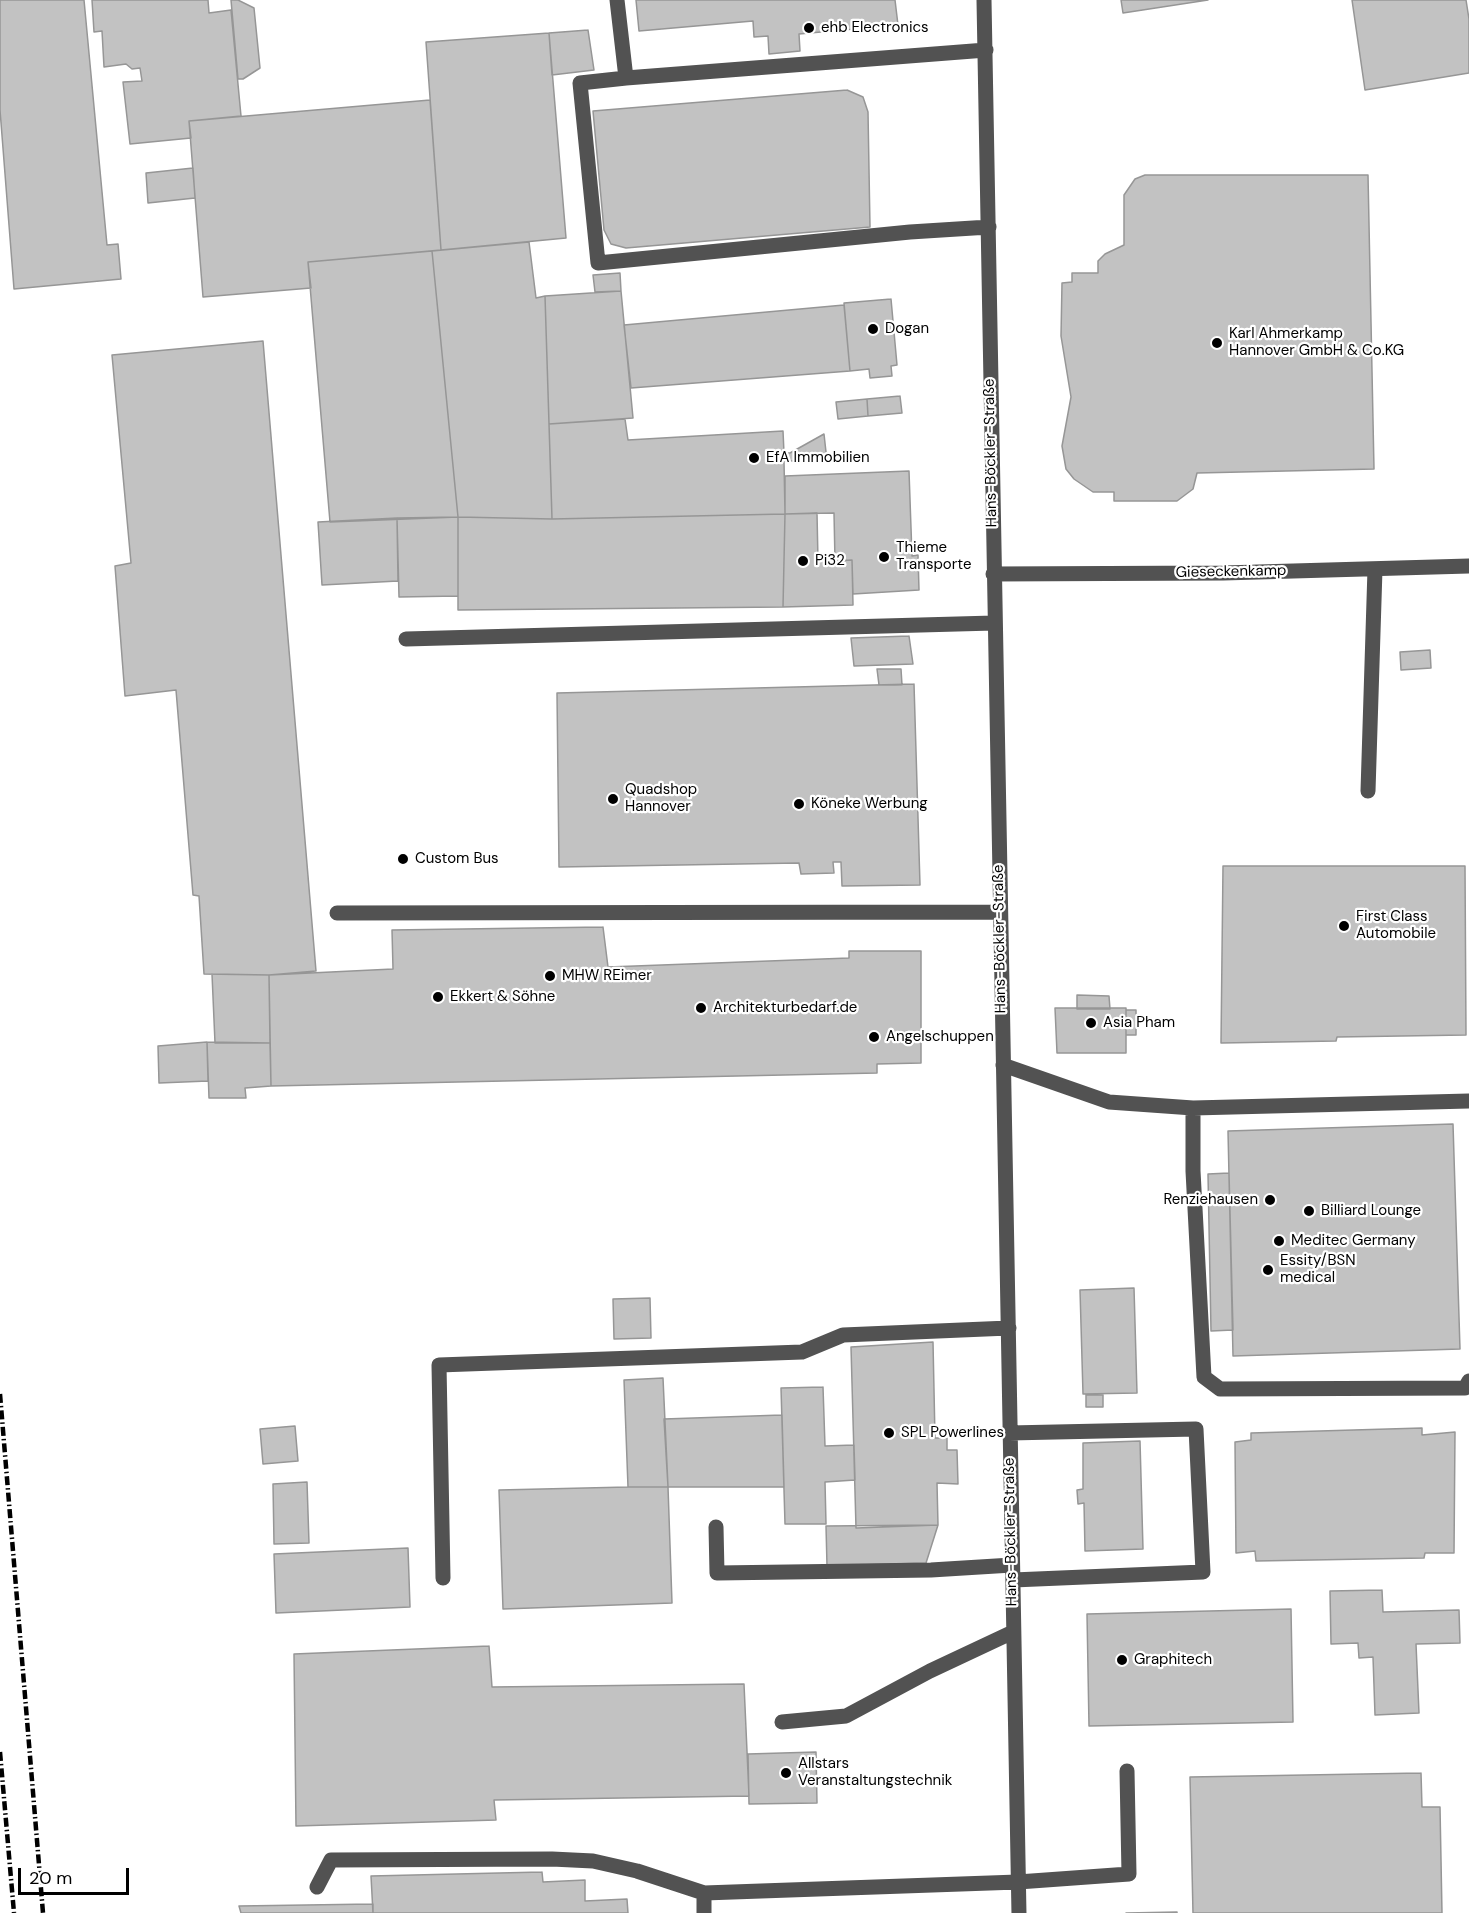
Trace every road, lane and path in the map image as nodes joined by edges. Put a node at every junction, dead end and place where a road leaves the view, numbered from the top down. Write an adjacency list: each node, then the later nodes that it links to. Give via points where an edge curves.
1 (617, 0): 4 (street)
2 (984, 0): 3 (street, Hans-Böckler-Straße)
3 (986, 50): 4 (street); 5 (street, Hans-Böckler-Straße)
4 (626, 78): 5 (street, via 580,83 598,263)
5 (989, 227): 8 (street, Hans-Böckler-Straße)
6 (1469, 566): 7 (street, Gieseckenkamp)
7 (1375, 569): 8 (street, Gieseckenkamp); 11 (street)
8 (993, 574): 9 (street, Hans-Böckler-Straße)
9 (994, 623): 10 (street); 12 (street, Hans-Böckler-Straße)
10 (406, 639)
11 (1368, 791)
12 (1000, 912): 13 (street); 14 (street, Hans-Böckler-Straße)
13 (337, 913)
14 (1003, 1065): 16 (street, via 1109,1102); 17 (street, Hans-Böckler-Straße)
15 (1469, 1101): 16 (street)
16 (1193, 1108): 18 (street, via 1192,1171 1204,1377 1220,1389 1465,1388)
17 (1009, 1328): 19 (street, Hans-Böckler-Straße); 22 (street, via 843,1335 802,1352 439,1365)
18 (1469, 1381)
19 (1009, 1433): 21 (street, Hans-Böckler-Straße); 21 (street, via 1196,1429 1203,1572)
20 (716, 1527): 21 (street, via 717,1573)
21 (1012, 1573): 23 (street, Hans-Böckler-Straße)
22 (443, 1578)
23 (1013, 1632): 24 (street, via 846,1716); 26 (street, Hans-Böckler-Straße)
24 (782, 1722)
25 (1127, 1771): 26 (street, via 1129,1874)
26 (1018, 1882): 28 (street); 30 (street, Hans-Böckler-Straße)
27 (317, 1887): 28 (street, via 331,1860 552,1859 593,1861)
28 (704, 1893): 29 (street)
29 (704, 1913)
30 (1019, 1913)

